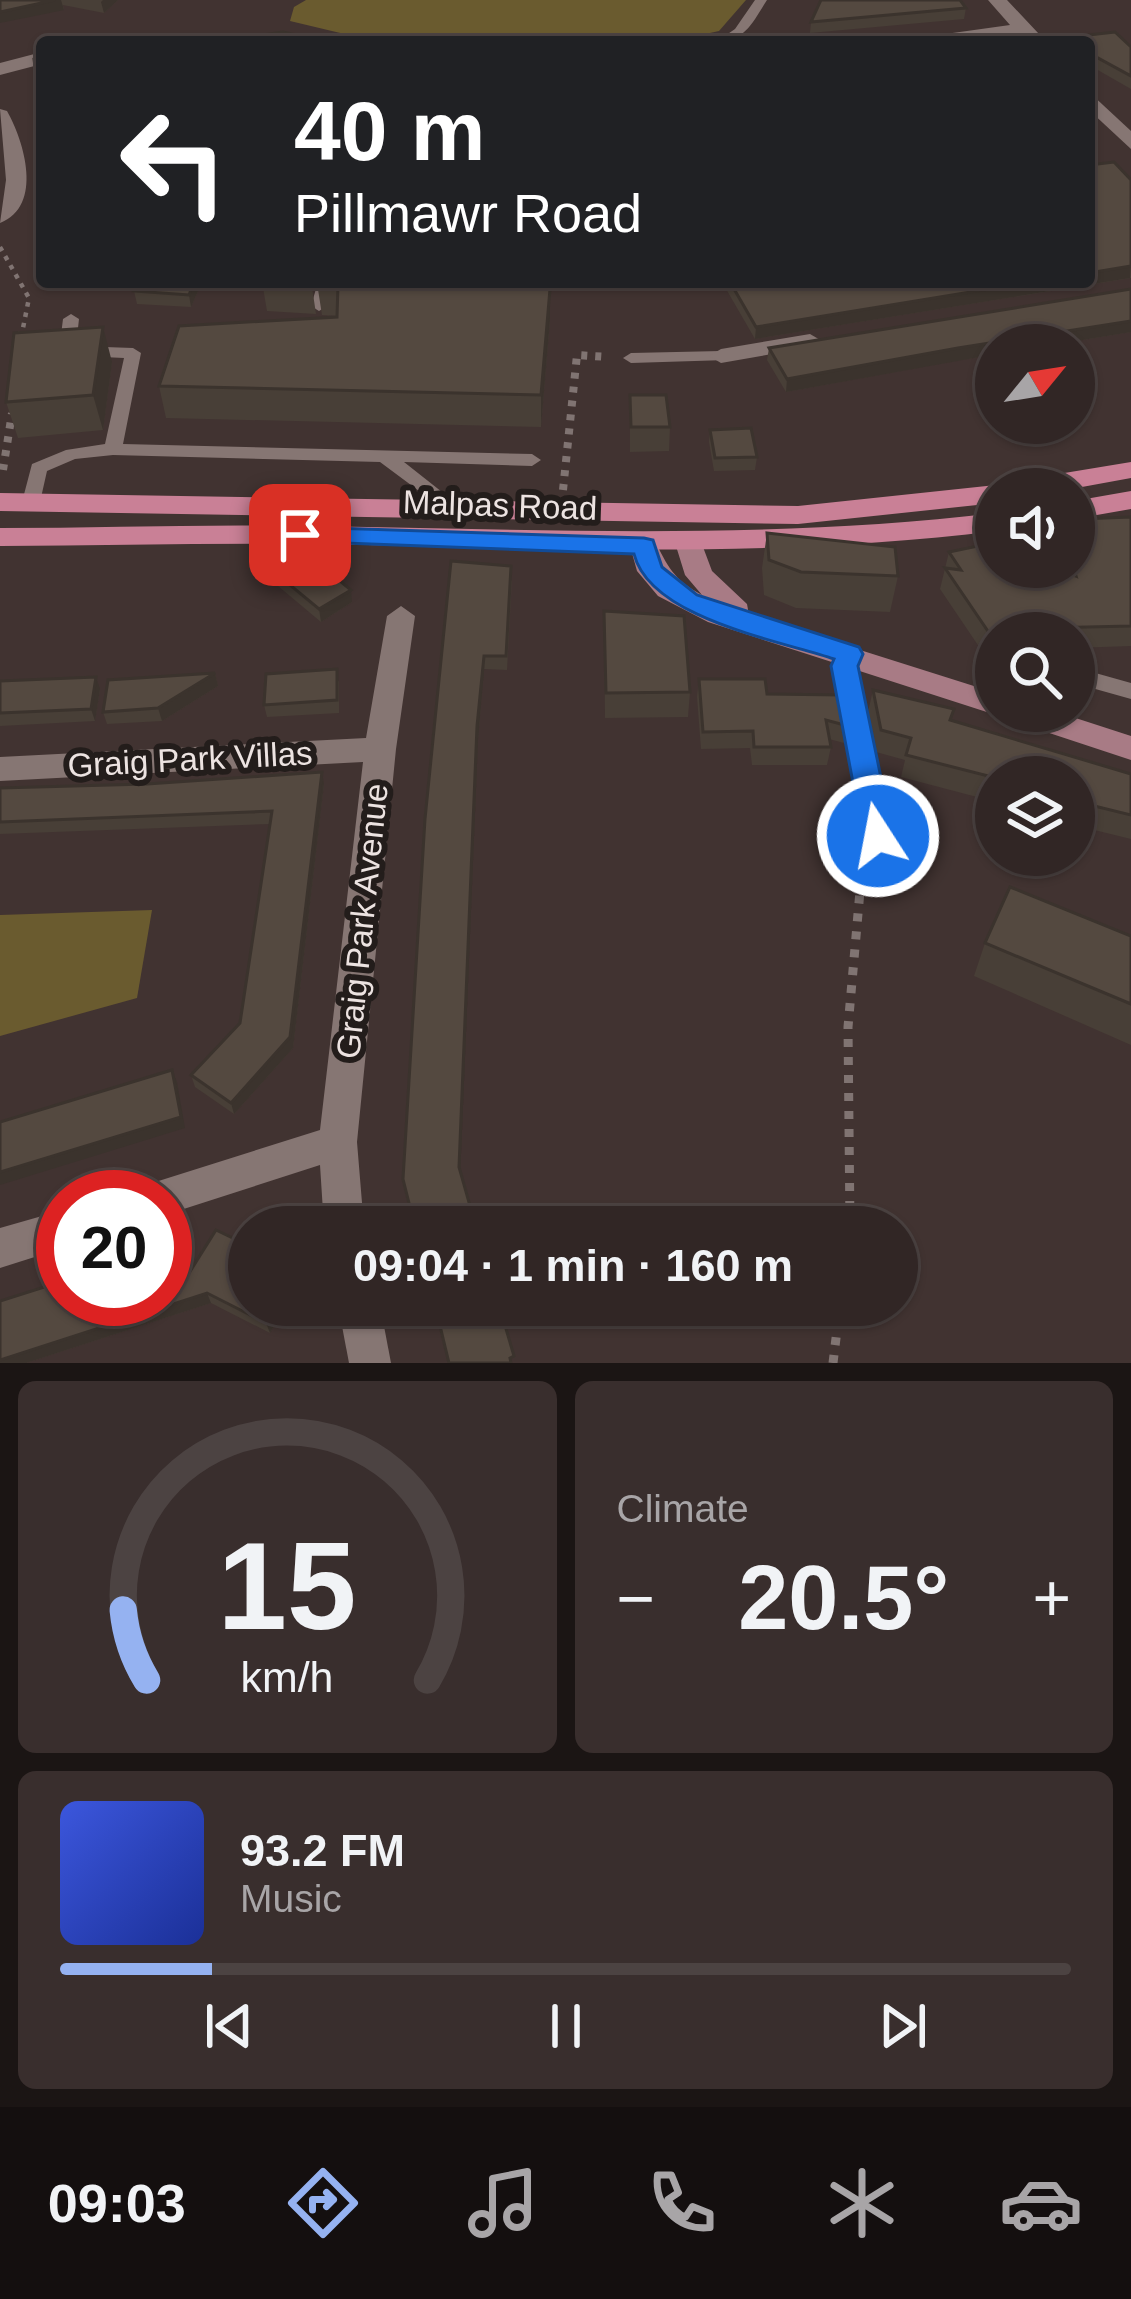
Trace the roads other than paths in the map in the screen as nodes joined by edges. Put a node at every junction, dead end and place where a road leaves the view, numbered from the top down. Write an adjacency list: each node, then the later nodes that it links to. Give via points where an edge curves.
1 (761, 0): 3 (lane)
2 (997, 0): 4 (street)
3 (733, 36)
4 (1030, 36)
5 (36, 60): 6 (street)
6 (0, 69)
7 (1095, 104): 9 (street)
8 (0, 115): 10 (street, via 19,176 15,201)
9 (1131, 143)
10 (0, 217)
11 (324, 288): 12 (lane)
12 (319, 306)
13 (71, 319): 17 (lane, via 68,351 133,353)
14 (836, 337): 15 (street)
15 (721, 356): 16 (lane)
16 (631, 358)
17 (113, 448): 18 (lane); 25 (lane, via 38,467)
18 (386, 458): 19 (lane); 27 (lane)
19 (532, 460)
20 (1131, 470): 21 (main road)
21 (1095, 476)
22 (975, 496): 28 (main road, Malpas Road, via 798,515)
23 (1131, 500): 26 (main road)
24 (0, 502): 25 (main road, Malpas Road)
25 (31, 502): 27 (main road, Malpas Road)
26 (1095, 506)
27 (454, 511): 28 (main road, Malpas Road)
28 (668, 515): 31 (main road); 32 (main road)
29 (975, 524): 31 (main road, Malpas Road)
30 (0, 537): 32 (main road, Malpas Road, via 300,535)
31 (690, 545): 32 (main road, Malpas Road); 34 (street, via 710,590)
32 (644, 546): 34 (street, via 651,571 668,589)
33 (401, 616): 41 (street, Graig Park Avenue)
34 (769, 629): 35 (street)
35 (850, 654): 38 (street); 43 (lane, via 844,666)
36 (1095, 681): 37 (lane)
37 (1131, 691)
38 (975, 697)
39 (1087, 732): 40 (street)
40 (1131, 748)
41 (380, 749): 42 (street, Graig Park Villas); 44 (street, Graig Park Avenue)
42 (0, 769)
43 (871, 840)
44 (338, 1142): 45 (street); 46 (street, Graig Park Avenue)
45 (192, 1188)
46 (343, 1206)
47 (36, 1237): 48 (street)
48 (0, 1249)
49 (363, 1326): 50 (street)
50 (370, 1363)

